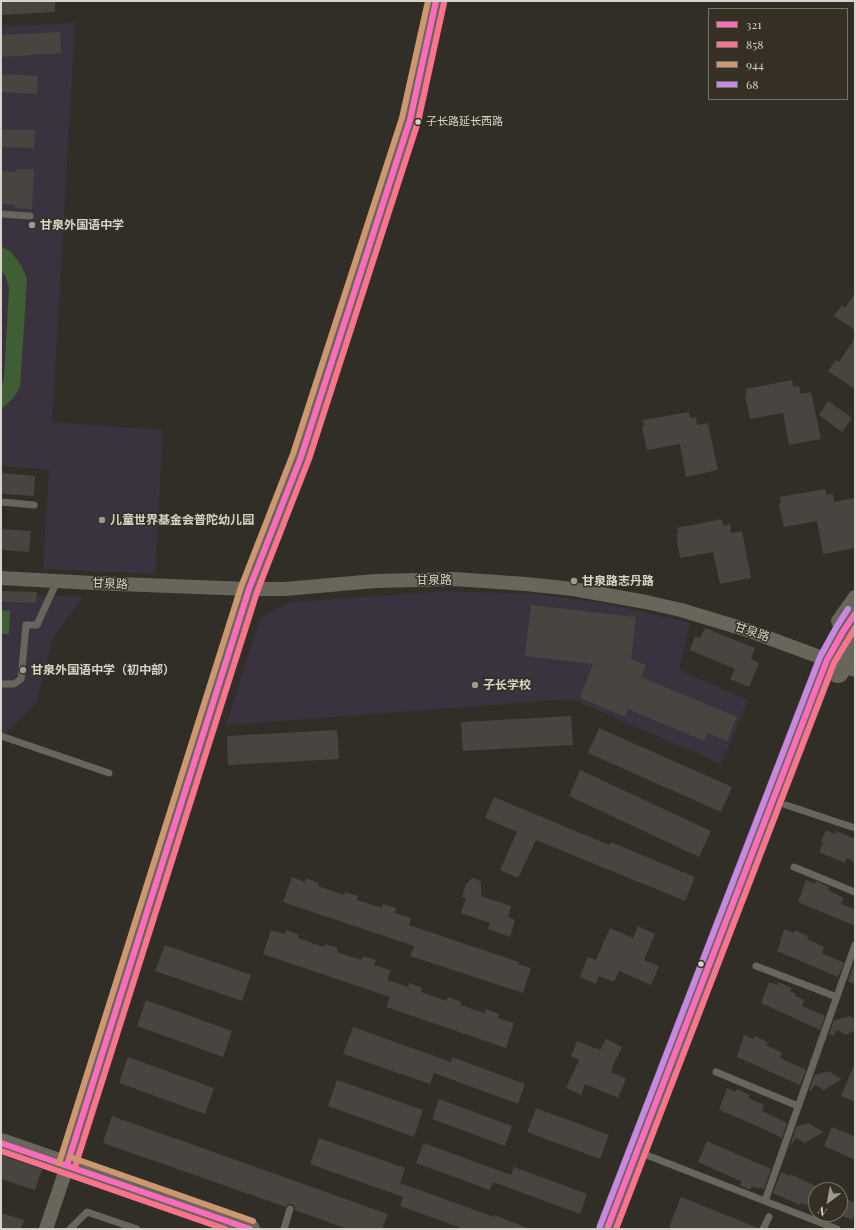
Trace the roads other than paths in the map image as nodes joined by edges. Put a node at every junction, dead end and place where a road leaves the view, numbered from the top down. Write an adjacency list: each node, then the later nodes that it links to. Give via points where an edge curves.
1 (436, 1): 8 (street, via 410,120 301,457)
2 (1, 214): 3 (lane)
3 (30, 216)
4 (1, 502): 5 (lane)
5 (34, 505)
6 (1, 578): 7 (street, 甘泉路)
7 (56, 581): 8 (street, 甘泉路); 13 (lane, via 37,625 26,625 21,679 14,684)
8 (249, 589): 12 (street, 甘泉路, via 454,579 573,589 682,610); 27 (street)
9 (855, 597): 12 (street, via 835,625)
10 (855, 614): 12 (main road, via 844,630)
11 (855, 642): 12 (main road)
12 (845, 663): 16 (main road); 36 (main road)
13 (1, 684)
14 (1, 736): 15 (lane)
15 (109, 773)
16 (786, 805): 17 (lane); 26 (main road)
17 (855, 828)
18 (794, 867): 19 (lane)
19 (855, 892)
20 (855, 945): 22 (lane)
21 (756, 966): 22 (lane)
22 (837, 997): 24 (lane)
23 (716, 1072): 24 (lane)
24 (798, 1106): 28 (lane)
25 (1, 1143): 27 (main road)
26 (649, 1156): 28 (lane); 37 (main road)
27 (67, 1165): 31 (street); 34 (main road)
28 (765, 1201): 39 (lane)
29 (290, 1209): 35 (lane)
30 (769, 1216): 38 (lane)
31 (46, 1229)
32 (70, 1229): 33 (lane, via 87,1212)
33 (137, 1229)
34 (250, 1229)
35 (284, 1229)
36 (607, 1229)
37 (621, 1229)
38 (763, 1229)
39 (836, 1229)

